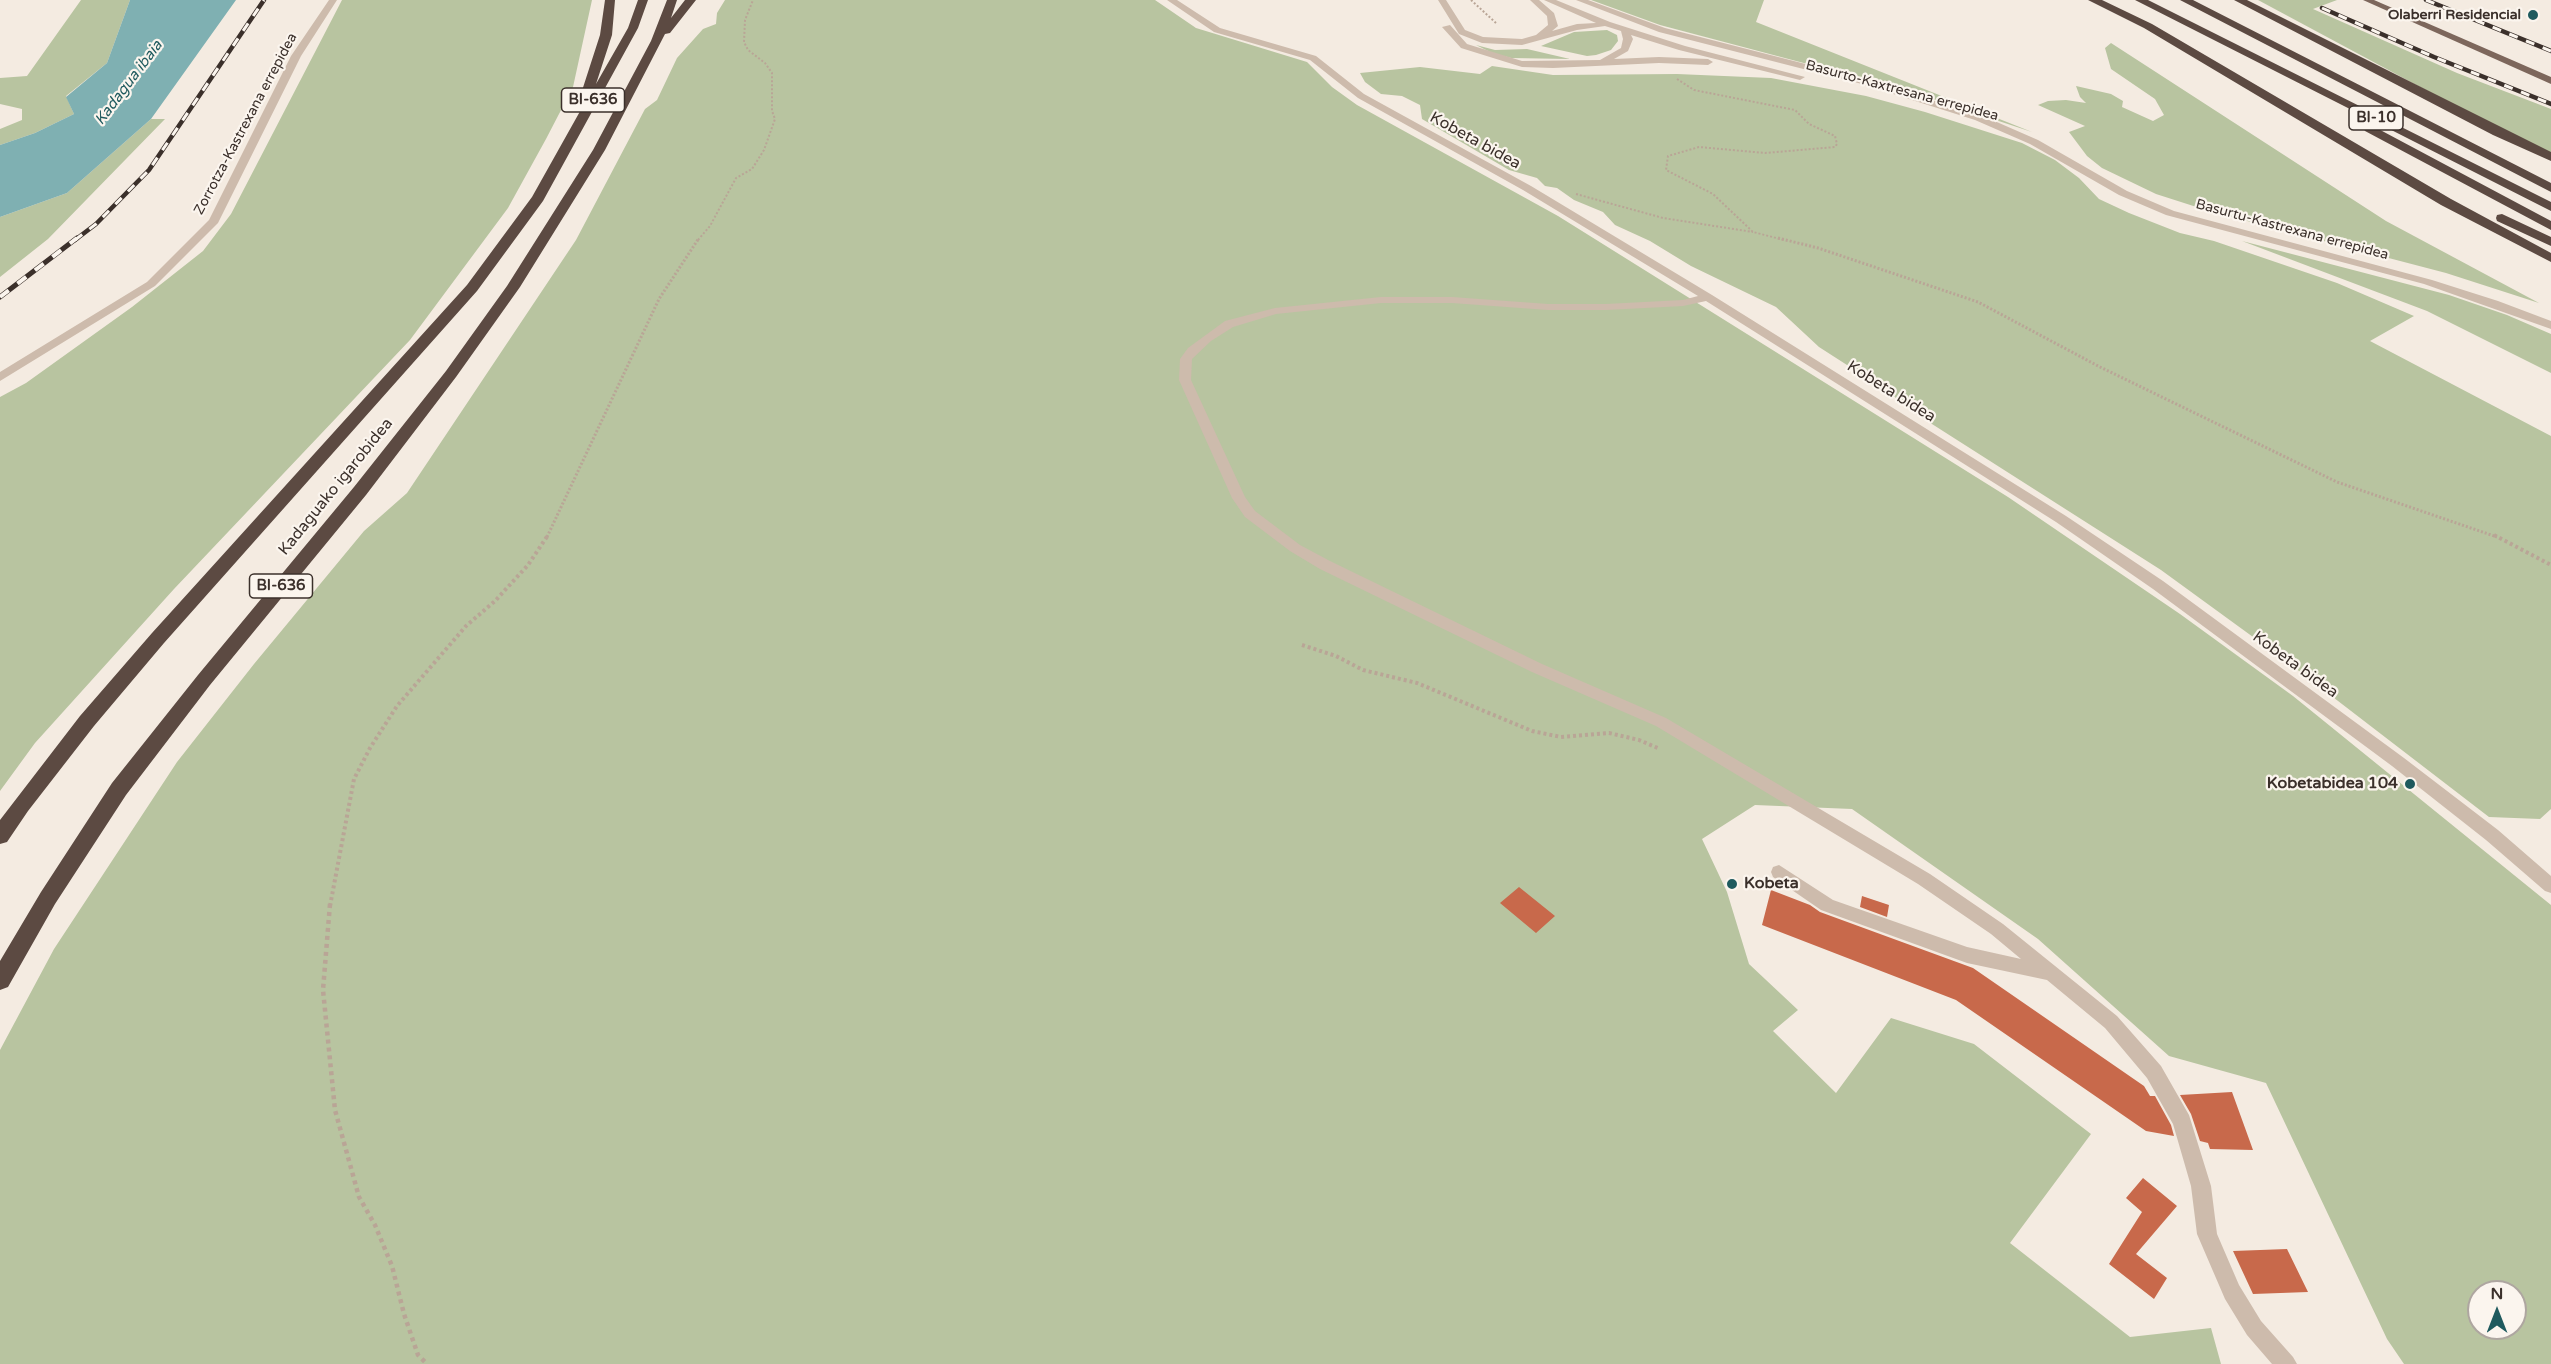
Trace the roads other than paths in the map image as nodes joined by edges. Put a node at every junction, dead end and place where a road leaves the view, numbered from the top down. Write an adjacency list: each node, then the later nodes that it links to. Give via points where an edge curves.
1 (333, 0): 38 (street, Zorrotza-Kastrexana errepidea, via 296,56 214,221 151,284)
2 (610, 0): 27 (highway, via 606,35)
3 (643, 0): 27 (highway, Kadaguako igarobidea / BI-636, via 633,28)
4 (672, 0): 20 (highway, Kadaguako igarobidea / BI-636)
5 (691, 0): 20 (highway)
6 (1171, 0): 36 (street, Kobeta bidea, via 1216,30 1313,58 1361,96 1527,188)
7 (1534, 0): 19 (street, via 1551,15 1553,26)
8 (1548, 0): 17 (street, Basurto-Kaxtresana errepidea)
9 (1564, 0): 17 (street)
10 (1580, 0): 21 (street, Basurto-Kaxtresana errepidea, via 1662,30)
11 (2093, 0): 26 (highway, via 2148,26)
12 (2140, 0): 18 (highway, BI-10)
13 (2185, 0): 25 (highway, BI-10)
14 (2239, 0): 29 (highway)
15 (2367, 0): 24 (main road)
16 (1443, 3): 19 (street, via 1462,32 1482,40 1522,42); 22 (street, via 1444,20 1452,35 1464,46 1488,56 1522,64)
17 (1616, 26): 19 (street, via 1576,27); 21 (street, via 1633,27 1741,57); 22 (street, via 1628,39 1625,49); 23 (street, Basurto-Kaxtresana errepidea)
18 (2201, 32): 32 (highway, BI-10); 33 (highway)
19 (1540, 36)
20 (657, 41): 43 (highway, Kadaguako igarobidea / BI-636, via 599,150 495,313 360,491 119,789)
21 (1773, 60): 28 (street, Basurto-Kaxtresana errepidea, via 1915,97)
22 (1599, 63): 23 (street, via 1686,61)
23 (1758, 67): 28 (street, Basurto-Kaxtresana errepidea, via 1944,113)
24 (2551, 81)
25 (2370, 94): 30 (highway); 31 (highway, BI-10)
26 (2313, 122): 34 (highway); 35 (highway, via 2446,202)
27 (578, 128): 39 (highway, Kadaguako igarobidea / BI-636, via 526,216 472,288 158,638 87,721)
28 (2034, 142): 37 (street, Basurtu-Kastrexana errepidea, via 2123,193 2170,213 2428,282)
29 (2551, 157)
30 (2551, 176)
31 (2551, 188)
32 (2551, 207)
33 (2551, 226)
34 (2551, 242)
35 (2551, 258)
36 (1707, 297): 41 (street, Kobeta bidea, via 2061,519 2158,585 2398,762); 42 (street, via 1683,303 1606,307 1381,300 1275,311 1229,324 1208,338 1186,359 1185,380 1239,498 1250,514 1295,548 1526,663 1661,722 1924,879)
37 (2551, 325)
38 (0, 377)
39 (0, 836)
40 (1779, 872): 42 (street, via 1827,905 1967,955)
41 (2551, 886)
42 (2053, 974): 44 (street, via 2111,1022 2154,1072 2182,1121 2201,1186 2207,1234 2232,1292 2254,1328)
43 (0, 981)
44 (2286, 1364)

